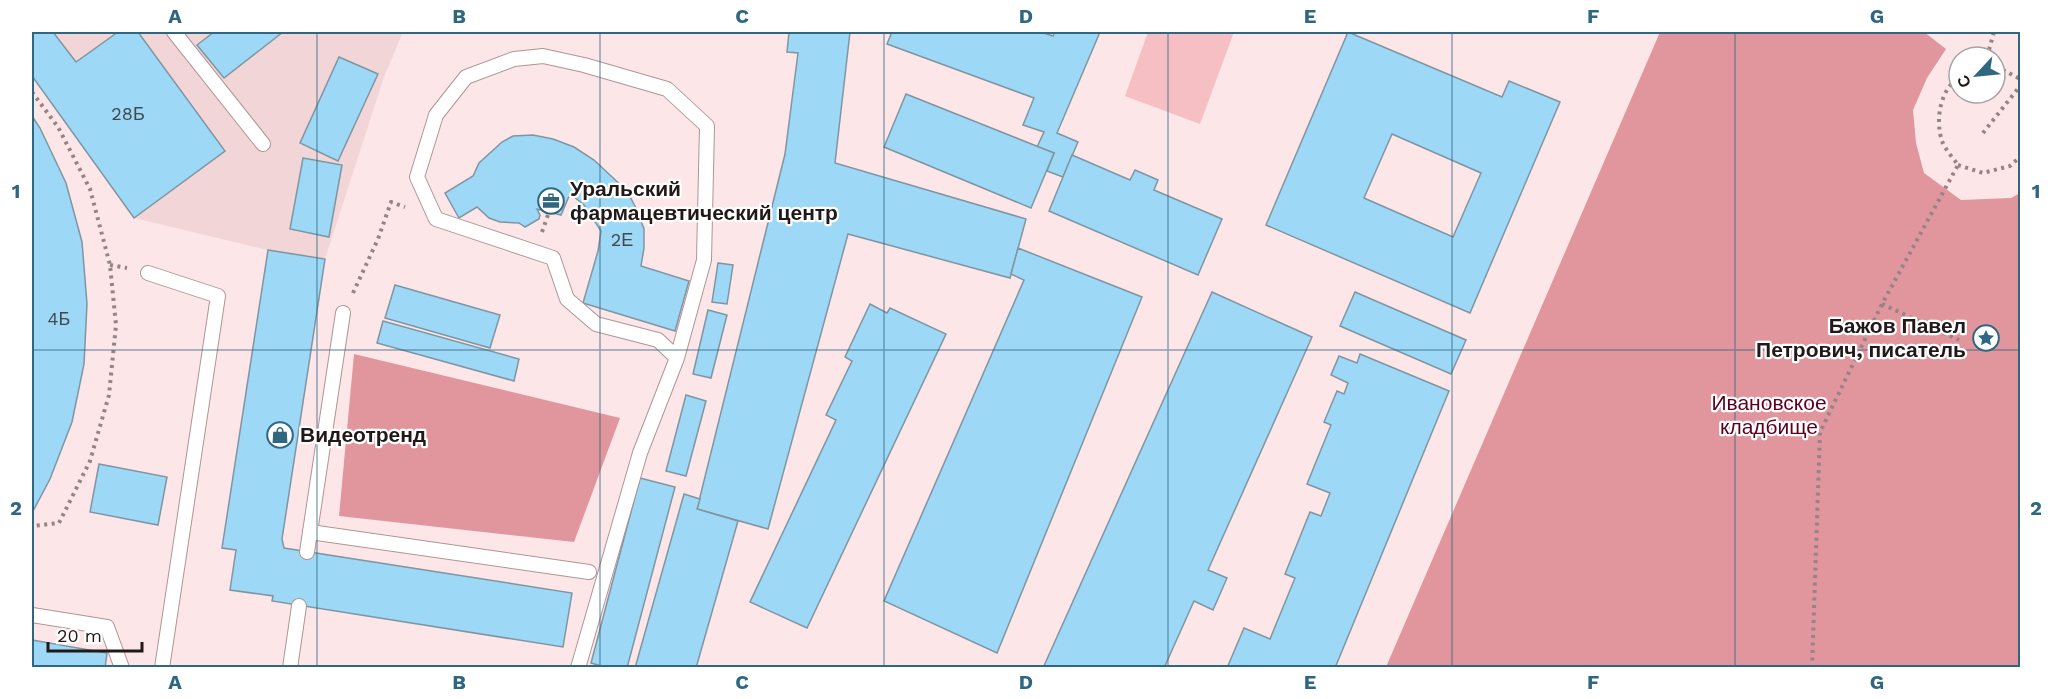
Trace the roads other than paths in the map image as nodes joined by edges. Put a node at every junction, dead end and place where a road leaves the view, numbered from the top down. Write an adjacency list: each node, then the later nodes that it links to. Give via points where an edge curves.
1 (174, 32): 2 (lane)
2 (263, 144)
3 (148, 273): 12 (lane, via 218,296)
4 (344, 313): 6 (lane)
5 (677, 358): 5 (lane, via 658,340 596,324 567,299 553,258 436,219 417,177 436,115 466,77 514,59 543,57 584,65 668,89 707,126 704,260); 14 (lane, via 640,453)
6 (310, 532): 7 (lane); 8 (lane)
7 (308, 552)
8 (589, 573)
9 (299, 606): 13 (lane)
10 (32, 615): 11 (lane, via 108,627)
11 (122, 668)
12 (162, 668)
13 (290, 668)
14 (578, 668)

